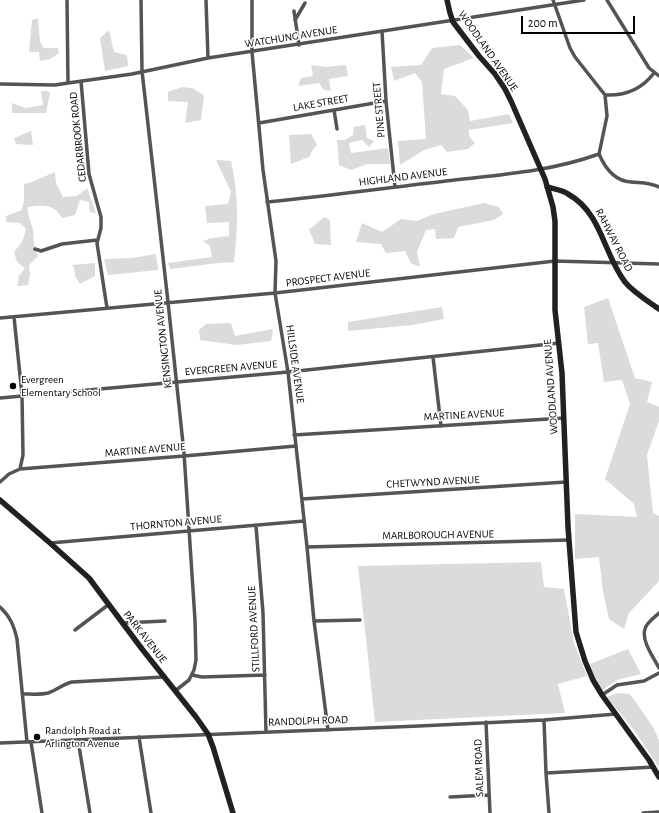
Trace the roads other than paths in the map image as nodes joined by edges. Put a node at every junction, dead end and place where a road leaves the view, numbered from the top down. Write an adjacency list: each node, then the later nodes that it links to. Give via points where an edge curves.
1 (67, 0): 22 (street)
2 (141, 0): 18 (street, KENSINGTON AVENUE)
3 (206, 0): 17 (street)
4 (252, 0): 16 (street, HILLSIDE AVENUE)
5 (447, 0): 13 (street, WOODLAND AVENUE)
6 (553, 0): 10 (street)
7 (584, 0): 10 (street, WATCHUNG AVENUE)
8 (607, 0): 19 (street)
9 (305, 3): 12 (street)
10 (555, 5): 13 (street, WATCHUNG AVENUE); 24 (street, via 570,48)
11 (294, 11): 12 (street)
12 (295, 20): 15 (street)
13 (453, 21): 14 (street, WATCHUNG AVENUE); 30 (street, WOODLAND AVENUE, via 505,89)
14 (382, 31): 15 (street, WATCHUNG AVENUE); 25 (street, PINE STREET)
15 (299, 45): 16 (street, WATCHUNG AVENUE)
16 (252, 52): 17 (street, WATCHUNG AVENUE); 27 (street, HILLSIDE AVENUE)
17 (208, 58): 18 (street, WATCHUNG AVENUE)
18 (142, 71): 21 (street, WATCHUNG AVENUE); 41 (street, KENSINGTON AVENUE)
19 (654, 73): 20 (street); 24 (street, via 648,81 633,90 617,95)
20 (659, 76)
21 (81, 81): 22 (street, WATCHUNG AVENUE); 35 (street, CEDARBROOK ROAD, via 89,174 101,217)
22 (68, 83): 23 (street, WATCHUNG AVENUE)
23 (0, 84)
24 (605, 95): 29 (street, via 607,116)
25 (386, 101): 26 (street, LAKE STREET); 31 (street, PINE STREET)
26 (334, 110): 27 (street, LAKE STREET); 28 (street)
27 (259, 123): 34 (street, HILLSIDE AVENUE)
28 (337, 129)
29 (599, 154): 30 (street, HIGHLAND AVENUE); 33 (street, via 604,164 621,181 646,182)
30 (541, 170): 31 (street, HIGHLAND AVENUE); 32 (street, WOODLAND AVENUE)
31 (395, 187): 34 (street, HIGHLAND AVENUE)
32 (547, 187): 37 (street, WOODLAND AVENUE, via 555,221); 38 (street, RAHWAY ROAD, via 567,193 592,214)
33 (659, 187)
34 (267, 202): 40 (street, HILLSIDE AVENUE, via 276,261)
35 (97, 240): 36 (street, via 62,244 41,251); 42 (street, CEDARBROOK ROAD)
36 (35, 249)
37 (555, 262): 38 (street, PROSPECT AVENUE); 40 (street, PROSPECT AVENUE); 46 (street, WOODLAND AVENUE, via 555,310)
38 (614, 263): 39 (street, PROSPECT AVENUE); 43 (street, RAHWAY ROAD, via 630,288)
39 (659, 264)
40 (275, 293): 41 (street, PROSPECT AVENUE); 48 (street, HILLSIDE AVENUE)
41 (168, 302): 42 (street, PROSPECT AVENUE); 49 (street, KENSINGTON AVENUE)
42 (106, 308): 44 (street, PROSPECT AVENUE)
43 (659, 309)
44 (14, 317): 45 (street, PROSPECT AVENUE); 50 (street)
45 (0, 318)
46 (559, 343): 47 (street, EVERGREEN AVENUE); 52 (street, WOODLAND AVENUE)
47 (433, 356): 48 (street, EVERGREEN AVENUE); 53 (street)
48 (288, 372): 49 (street, EVERGREEN AVENUE); 54 (street, HILLSIDE AVENUE)
49 (176, 382): 50 (street, EVERGREEN AVENUE); 56 (street, KENSINGTON AVENUE)
50 (22, 396): 51 (street, EVERGREEN AVENUE); 57 (street, via 23,455)
51 (0, 398)
52 (564, 418): 53 (street, MARTINE AVENUE); 59 (street, WOODLAND AVENUE)
53 (441, 426): 54 (street, MARTINE AVENUE)
54 (294, 435): 55 (street, HILLSIDE AVENUE)
55 (296, 446): 56 (street, MARTINE AVENUE); 60 (street, HILLSIDE AVENUE)
56 (184, 456): 57 (street, MARTINE AVENUE); 64 (street, KENSINGTON AVENUE)
57 (20, 469): 58 (street, MARTINE AVENUE)
58 (0, 482)
59 (566, 482): 60 (street, CHETWYND AVENUE); 65 (street, WOODLAND AVENUE)
60 (302, 499): 62 (street, HILLSIDE AVENUE)
61 (0, 500): 66 (street, PARK AVENUE)
62 (304, 521): 63 (street, THORNTON AVENUE); 67 (street, HILLSIDE AVENUE)
63 (256, 526): 64 (street, THORNTON AVENUE); 79 (street, STILLFORD AVENUE)
64 (189, 532): 66 (street, THORNTON AVENUE); 78 (street, KENSINGTON AVENUE, via 196,628 196,660)
65 (569, 540): 67 (street, MARLBOROUGH AVENUE); 83 (street, WOODLAND AVENUE, via 576,632 590,673)
66 (50, 543): 68 (street, PARK AVENUE, via 89,578)
67 (307, 547): 73 (street, HILLSIDE AVENUE)
68 (108, 605): 74 (street, PARK AVENUE); 75 (street)
69 (0, 607): 82 (street, via 10,618 17,639)
70 (659, 612): 76 (street, via 646,626 644,633)
71 (360, 620): 73 (street)
72 (165, 621): 74 (street)
73 (314, 621): 87 (street, HILLSIDE AVENUE)
74 (121, 623): 80 (street, PARK AVENUE)
75 (75, 630)
76 (659, 668)
77 (659, 673): 83 (street, via 644,681 617,685)
78 (192, 675): 79 (street); 81 (street)
79 (265, 675): 88 (street, STILLFORD AVENUE)
80 (164, 677): 81 (street, PARK AVENUE); 82 (street, via 72,682 47,693)
81 (175, 691): 89 (street, PARK AVENUE)
82 (22, 694): 92 (street)
83 (602, 695): 84 (street, WOODLAND AVENUE)
84 (616, 714): 85 (street, RANDOLPH ROAD); 94 (street, WOODLAND AVENUE)
85 (544, 720): 86 (street, RANDOLPH ROAD); 95 (street)
86 (486, 722): 87 (street, RANDOLPH ROAD); 97 (street, SALEM ROAD)
87 (328, 730): 88 (street, RANDOLPH ROAD)
88 (266, 732): 89 (street, RANDOLPH ROAD)
89 (208, 734): 90 (street, RANDOLPH ROAD); 103 (street, PARK AVENUE)
90 (139, 737): 91 (street, RANDOLPH ROAD); 102 (street)
91 (78, 740): 92 (street, RANDOLPH ROAD); 101 (street)
92 (29, 742): 93 (street, RANDOLPH ROAD); 100 (street)
93 (0, 743)
94 (654, 767): 95 (street); 96 (street, WOODLAND AVENUE)
95 (546, 773): 105 (street)
96 (659, 777)
97 (489, 795): 98 (street); 104 (street, SALEM ROAD)
98 (450, 797)
99 (659, 812): 106 (street)
100 (42, 813)
101 (90, 813)
102 (152, 813)
103 (233, 813)
104 (490, 813)
105 (549, 813)
106 (643, 813)

